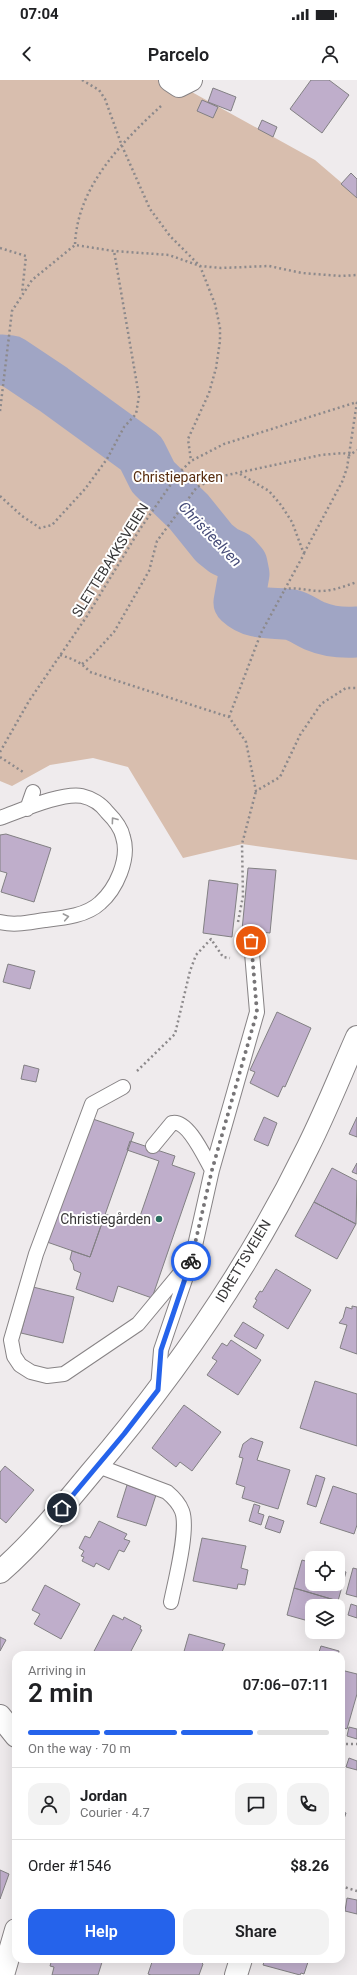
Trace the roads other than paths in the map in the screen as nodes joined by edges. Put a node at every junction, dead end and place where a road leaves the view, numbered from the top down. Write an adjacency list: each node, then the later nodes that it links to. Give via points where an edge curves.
1 (33, 792): 2 (lane)
2 (27, 809): 3 (lane); 4 (lane, one-way to 2, via 70,917 85,912 99,904 117,880 122,865 124,839 121,830 103,807 92,800 82,796 70,796)
3 (0, 818)
4 (6, 923): 5 (lane)
5 (47, 929)
6 (251, 941): 10 (lane, via 257,1012)
7 (357, 1037): 12 (street, IDRETTSVEIEN, via 308,1147 255,1244 213,1312)
8 (123, 1087): 11 (lane, via 92,1104 36,1254 11,1340 14,1356 20,1365 31,1372 47,1376 64,1374 138,1324)
9 (153, 1146): 10 (lane, via 172,1123 182,1124 189,1131)
10 (212, 1170): 11 (lane)
11 (192, 1259): 12 (lane, via 161,1350)
12 (158, 1390): 13 (street, IDRETTSVEIEN)
13 (98, 1466): 14 (street, IDRETTSVEIEN, via 53,1518); 15 (lane, via 167,1492 182,1511 184,1531)
14 (0, 1572)
15 (171, 1602)
16 (0, 1716): 17 (street)
17 (12, 1731)
18 (12, 1944): 20 (street)
19 (240, 1963): 21 (street)
20 (3, 1975)
21 (236, 1975)

